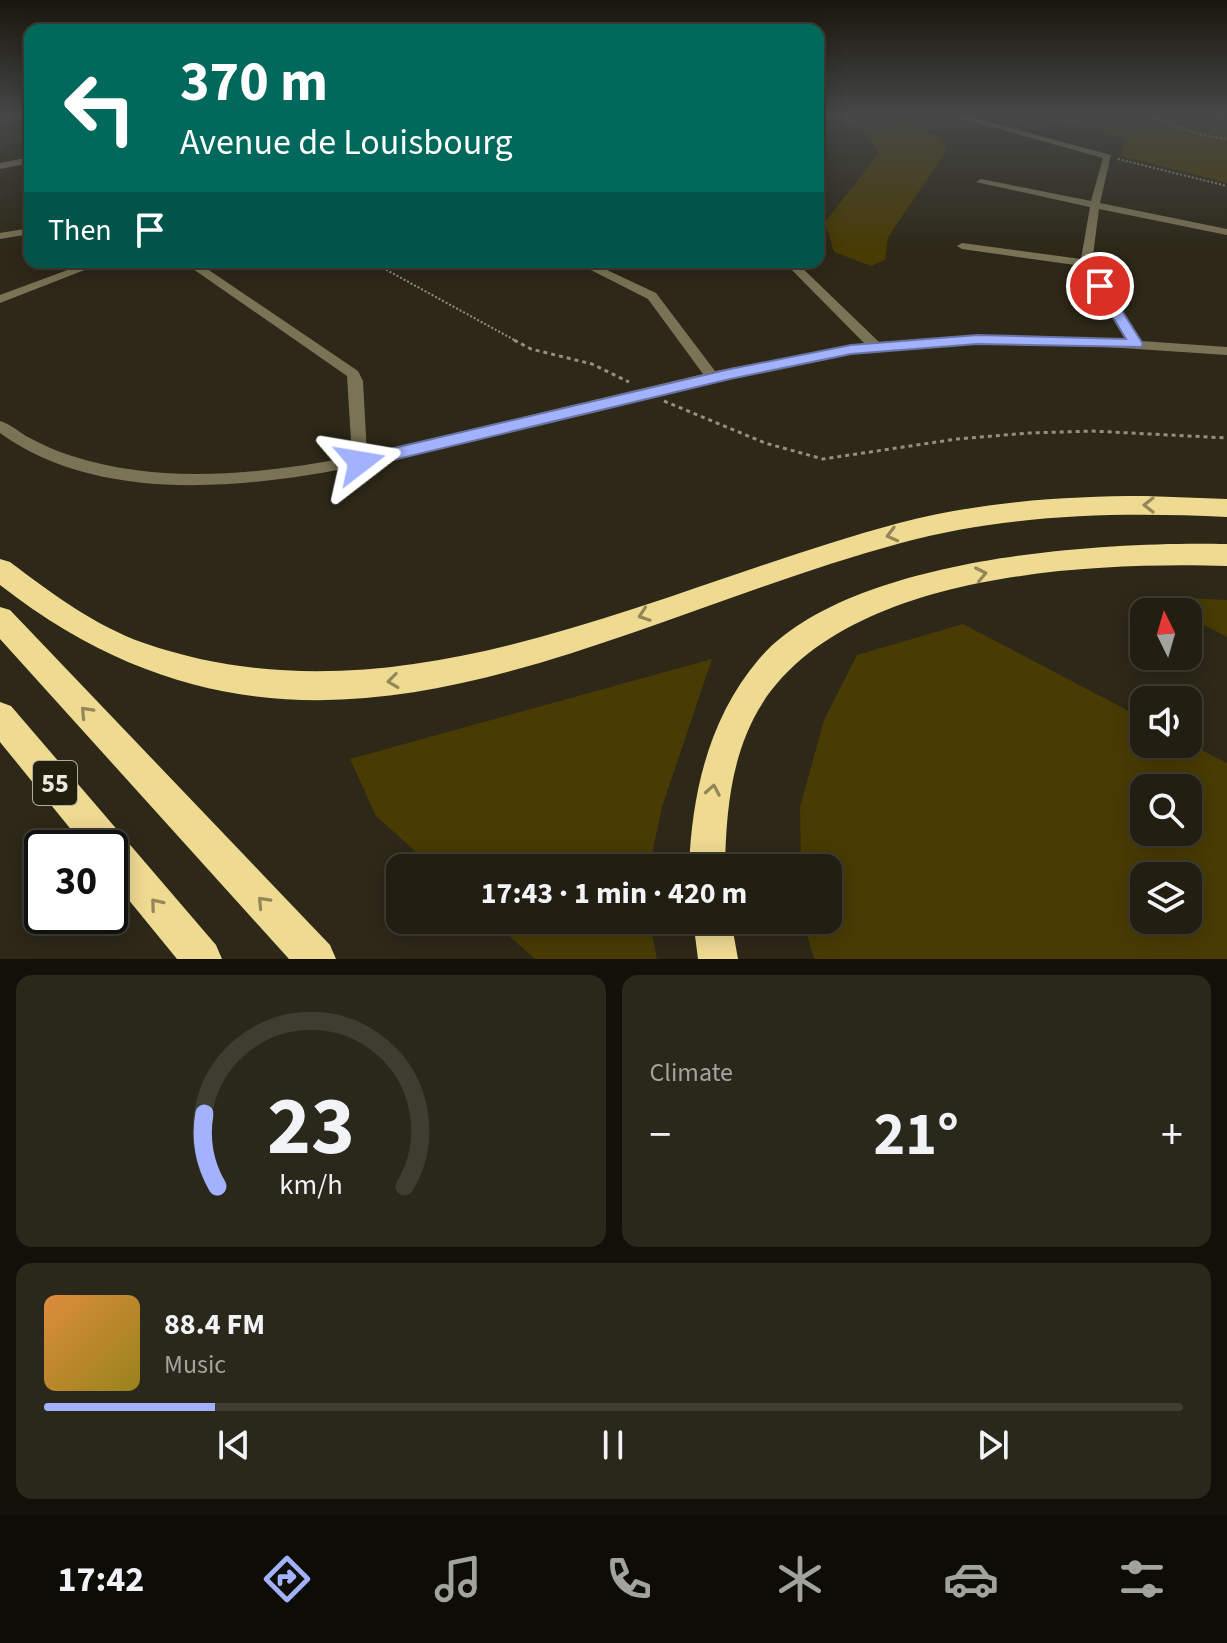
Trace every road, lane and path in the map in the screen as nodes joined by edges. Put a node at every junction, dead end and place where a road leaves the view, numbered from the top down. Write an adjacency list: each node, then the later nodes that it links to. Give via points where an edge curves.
1 (24, 161): 4 (street)
2 (1107, 161): 7 (street)
3 (1128, 161): 6 (path)
4 (0, 166)
5 (981, 182): 7 (street)
6 (1227, 186)
7 (1095, 205): 9 (street); 12 (street)
8 (24, 232): 10 (street)
9 (1227, 232)
10 (0, 236)
11 (962, 246): 12 (street)
12 (1086, 263): 19 (street)
13 (83, 268): 18 (street)
14 (198, 268): 27 (street, via 353,374)
15 (383, 268): 23 (path, via 531,349 592,364)
16 (594, 268): 22 (street, via 652,296)
17 (796, 268): 20 (street)
18 (0, 299)
19 (1136, 344): 20 (street, via 1002,339); 21 (street)
20 (875, 346): 22 (street)
21 (1227, 351)
22 (713, 378): 27 (street)
23 (631, 382)
24 (660, 399): 26 (path, via 757,440 823,459 1029,433)
25 (0, 426): 27 (street, via 66,460 166,479 262,478)
26 (1227, 438)
27 (360, 462)
28 (1227, 508): 30 (highway, one-way to 30, via 1096,506 950,522 858,545 514,657 419,678 352,685 244,682 161,663 83,626)
29 (1227, 555): 34 (highway, one-way to 29, via 712,792 735,720 775,663 827,622 899,594 1015,567 1126,555)
30 (0, 570)
31 (0, 619): 38 (highway, one-way to 31)
32 (0, 717): 33 (highway, 55)
33 (94, 830)
34 (708, 854)
35 (128, 871): 37 (highway, 55, one-way to 35)
36 (714, 934): 39 (highway)
37 (202, 959)
38 (316, 959)
39 (718, 959)

